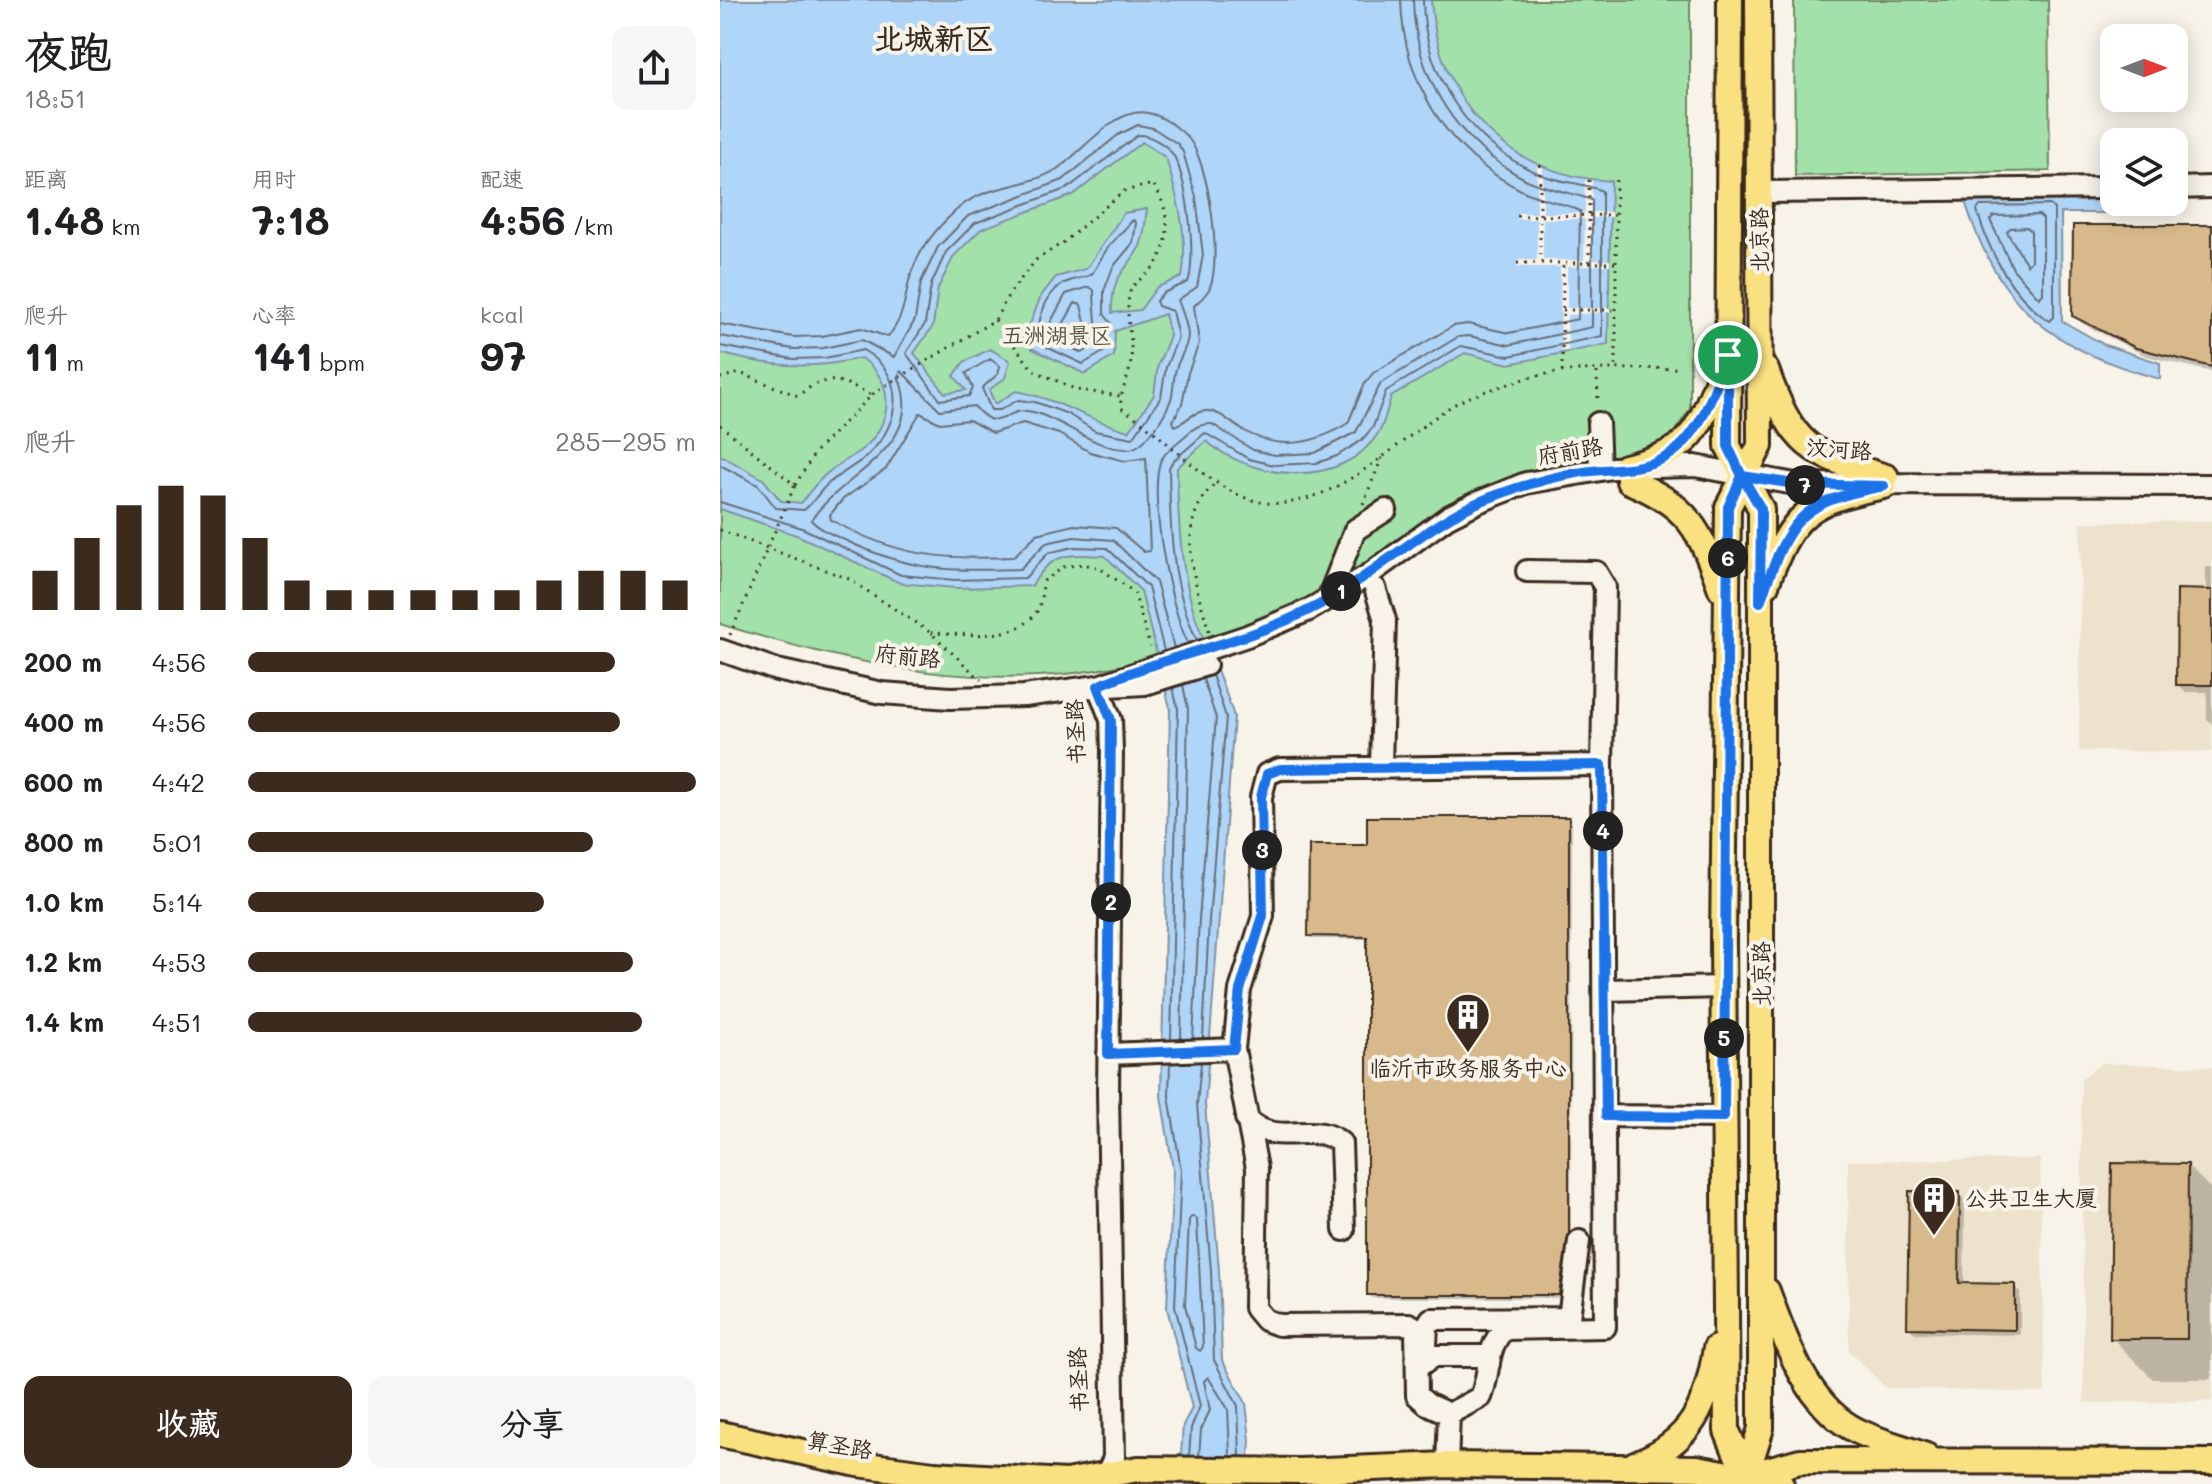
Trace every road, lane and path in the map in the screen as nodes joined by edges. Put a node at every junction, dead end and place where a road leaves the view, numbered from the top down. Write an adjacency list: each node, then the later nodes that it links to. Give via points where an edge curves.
1 (1730, 0): 23 (main road, 北京路)
2 (1758, 0): 9 (main road, 北京路)
3 (1540, 165): 13 (path)
4 (1589, 180): 10 (path)
5 (1616, 180): 11 (path)
6 (2212, 187): 8 (street)
7 (2100, 188): 9 (street)
8 (2188, 188)
9 (1759, 192): 22 (main road, 北京路)
10 (1588, 215): 11 (path); 13 (path); 16 (path)
11 (1616, 215): 17 (path)
12 (1517, 216): 13 (path)
13 (1540, 216): 15 (path)
14 (1517, 263): 15 (path)
15 (1540, 263): 18 (path)
16 (1589, 263): 17 (path); 18 (path)
17 (1616, 263): 20 (path)
18 (1563, 264): 19 (path)
19 (1563, 310): 20 (path); 26 (path)
20 (1616, 310): 25 (path)
21 (995, 320): 29 (path); 30 (path, via 1033,370 1077,390); 30 (path, via 1036,260 1124,191 1153,184 1163,199 1167,240 1150,271 1132,287 1127,305 1130,371)
22 (1759, 352): 36 (main road, 北京路, via 1760,446); 39 (main road, via 1782,415 1802,438 1821,456)
23 (1728, 355): 35 (main road, via 1687,441); 36 (main road, 北京路, via 1728,446)
24 (1681, 368): 25 (path)
25 (1616, 370): 27 (path)
26 (1562, 372): 27 (path); 33 (path, via 1454,404)
27 (1597, 372): 31 (path)
28 (720, 378): 29 (path, via 740,373 798,396 816,381 833,380)
29 (873, 394): 40 (path, via 816,451)
30 (1120, 396): 38 (path, via 1121,408)
31 (1598, 423): 34 (street)
32 (720, 425): 40 (path)
33 (1384, 452): 38 (path, via 1328,493 1285,505 1244,497); 44 (path)
34 (1600, 470): 35 (street, 府前路); 48 (street, 府前路, via 1526,483 1476,503)
35 (1627, 474): 36 (street, 府前路, via 1695,466); 47 (street, 府前路, via 1530,496 1482,515); 50 (main road, via 1683,512 1703,539)
36 (1742, 476): 39 (street, 汶河路, via 1795,470); 49 (main road, 北京路, via 1761,509); 50 (main road, 北京路, via 1728,507)
37 (2212, 476): 39 (street, 汶河路)
38 (1218, 481): 52 (path, via 1200,502 1189,536 1193,574)
39 (1885, 481): 41 (street, 汶河路); 49 (main road, via 1834,496 1800,516 1778,551)
40 (795, 485): 45 (path)
41 (2212, 485)
42 (1386, 510): 44 (street)
43 (720, 530): 45 (path)
44 (1355, 530): 48 (street)
45 (764, 550): 51 (path, via 849,579); 53 (path)
46 (1527, 571): 58 (street, via 1596,572 1602,578)
47 (1375, 588): 54 (street, 府前路, via 1316,623); 59 (street, via 1385,620)
48 (1328, 599): 54 (street, 府前路)
49 (1760, 602): 68 (main road, 北京路)
50 (1727, 603): 60 (main road, 北京路)
51 (931, 633): 55 (path, via 982,635 1018,627 1037,612 1044,581 1064,567 1082,564 1098,567 1134,592); 56 (path)
52 (1211, 638)
53 (723, 641): 56 (street, 府前路, via 884,680); 57 (street, 府前路, via 777,670 882,693 1024,696)
54 (1249, 643): 57 (street, 府前路)
55 (1150, 647)
56 (985, 684): 57 (street, 府前路, via 1068,680)
57 (1098, 686): 63 (street, 书圣路, via 1111,720); 82 (street, 书圣路)
58 (1602, 765): 59 (street); 61 (street)
59 (1381, 766): 62 (street, via 1280,769 1267,774 1261,797 1263,916)
60 (1723, 987): 61 (street); 65 (main road, 北京路)
61 (1606, 990): 64 (street)
62 (1229, 1049): 63 (street); 66 (street)
63 (1108, 1054): 82 (street, 书圣路, via 1114,1458)
64 (1606, 1116): 65 (street); 70 (street, via 1605,1327)
65 (1724, 1117): 69 (main road, 北京路)
66 (1246, 1118): 67 (street, via 1270,1135 1316,1134 1341,1143); 73 (street, via 1257,1168 1255,1308 1265,1320 1279,1325 1409,1324 1416,1328 1417,1395)
67 (1344, 1230)
68 (1761, 1274): 77 (main road, via 1792,1358 1825,1406 1850,1427); 81 (main road, 北京路, via 1761,1428)
69 (1726, 1286): 80 (main road, via 1705,1401 1664,1452); 81 (main road, 北京路, via 1727,1431)
70 (1577, 1327): 71 (street, via 1579,1241 1569,1318 1431,1319); 72 (street, via 1505,1329 1498,1334)
71 (1426, 1362): 72 (street, via 1430,1356 1456,1355 1484,1356); 73 (street)
72 (1489, 1364): 74 (street, via 1481,1397)
73 (1427, 1404): 74 (street)
74 (1449, 1414): 79 (street)
75 (720, 1419): 82 (main road, 算圣路, via 935,1459 1067,1465)
76 (720, 1434): 82 (main road, 算圣路, via 858,1464 934,1474)
77 (1939, 1462): 78 (main road, 算圣路); 81 (main road, 算圣路, via 1800,1461)
78 (2212, 1462)
79 (1447, 1465): 80 (main road, 算圣路); 82 (main road, 算圣路, via 1300,1471 1138,1469)
80 (1629, 1478): 81 (main road, 算圣路); 84 (main road, 算圣路)
81 (1746, 1481): 85 (main road)
82 (1103, 1482): 83 (main road, 算圣路)
83 (1137, 1484)
84 (1323, 1484)
85 (1781, 1484)

